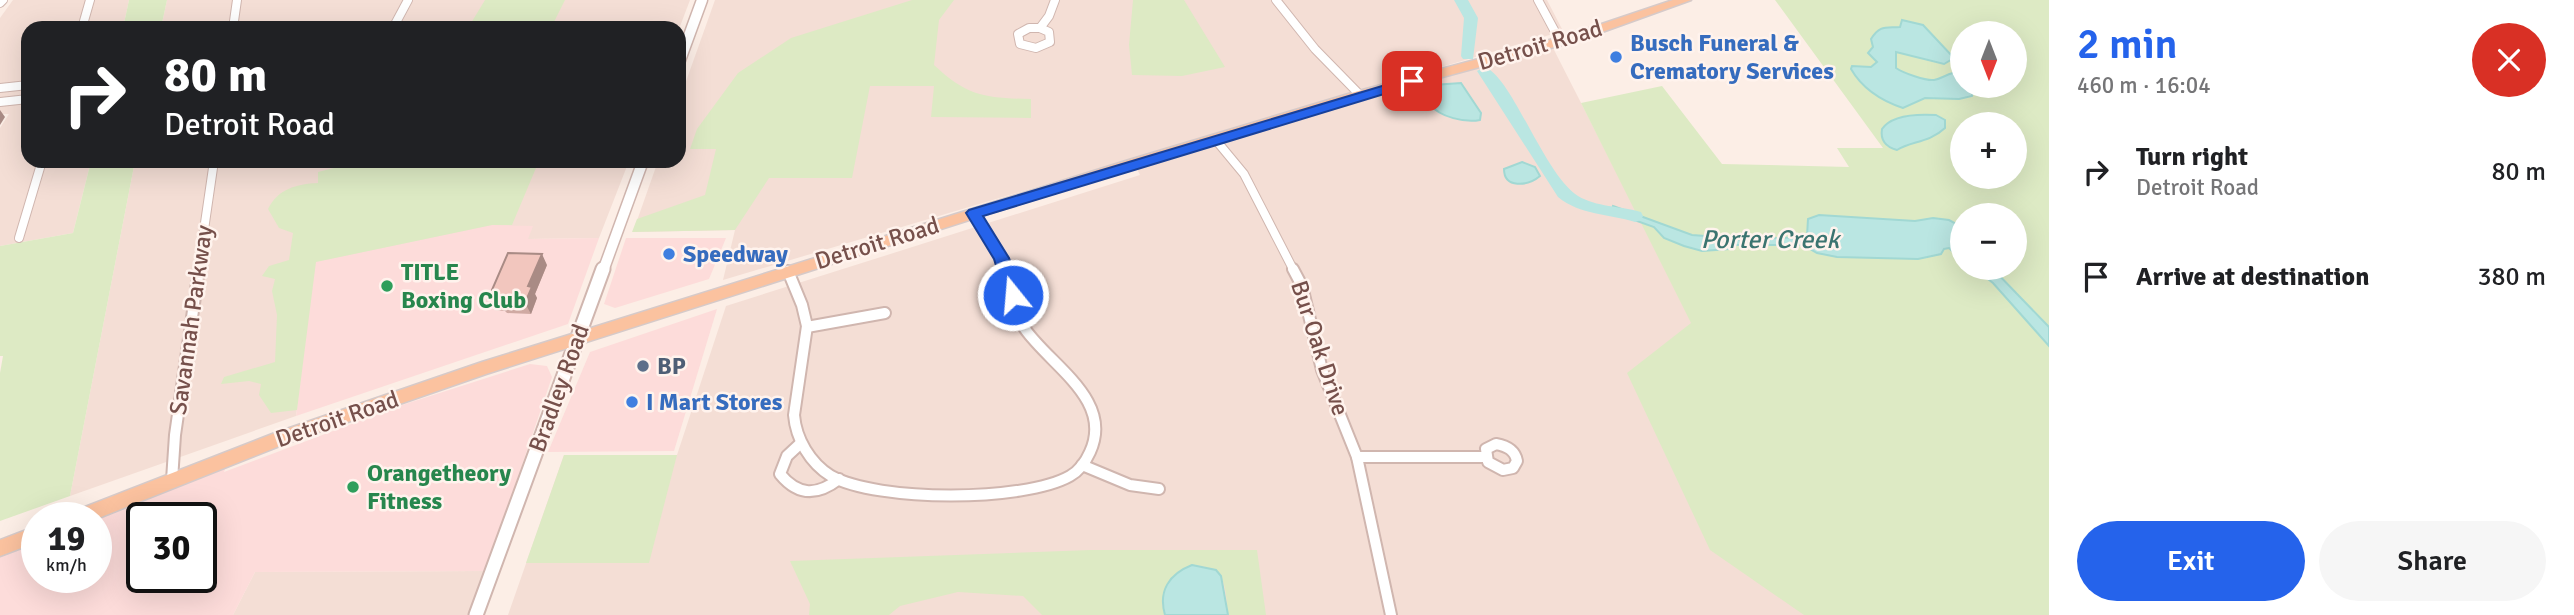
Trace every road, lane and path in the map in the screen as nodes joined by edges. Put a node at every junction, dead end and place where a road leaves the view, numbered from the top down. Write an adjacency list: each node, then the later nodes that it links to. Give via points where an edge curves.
1 (90, 0): 9 (street)
2 (237, 0): 10 (street)
3 (408, 0): 11 (street)
4 (702, 0): 14 (street)
5 (1055, 0): 12 (street)
6 (1276, 0): 17 (street)
7 (1538, 0): 13 (street)
8 (1685, 0): 13 (main road, Detroit Road)
9 (84, 21)
10 (234, 21)
11 (398, 21)
12 (1040, 28)
13 (1560, 41): 17 (main road, Detroit Road)
14 (686, 44)
15 (21, 86): 16 (street)
16 (0, 88)
17 (1360, 95): 20 (main road, Detroit Road)
18 (21, 100): 19 (street)
19 (0, 102)
20 (1215, 139): 24 (main road, Detroit Road); 31 (street, Bur Oak Drive, via 1244,174 1299,280 1322,370)
21 (40, 168): 25 (street)
22 (213, 168): 35 (street, Savannah Parkway)
23 (640, 168): 29 (street, Bradley Road)
24 (974, 213): 26 (main road, Detroit Road); 33 (street, via 1002,258 1024,327 1084,397 1096,421 1092,447)
25 (19, 238)
26 (788, 271): 28 (street); 29 (main road, Detroit Road)
27 (885, 313): 28 (street)
28 (807, 327): 30 (street, via 794,409)
29 (577, 339): 35 (main road, Detroit Road, via 321,424); 40 (street, Bradley Road)
30 (801, 443): 34 (street); 34 (street, via 785,457 780,474 785,481 807,494 827,490)
31 (1357, 457): 32 (street); 41 (street, Bur Oak Drive)
32 (1486, 457)
33 (1082, 465): 34 (street, via 1072,476 1032,491 933,497); 36 (street, via 1118,481)
34 (839, 479)
35 (172, 480): 37 (main road, Detroit Road)
36 (1159, 489)
37 (112, 504)
38 (21, 540): 39 (main road)
39 (0, 548)
40 (476, 615)
41 (1391, 615)

